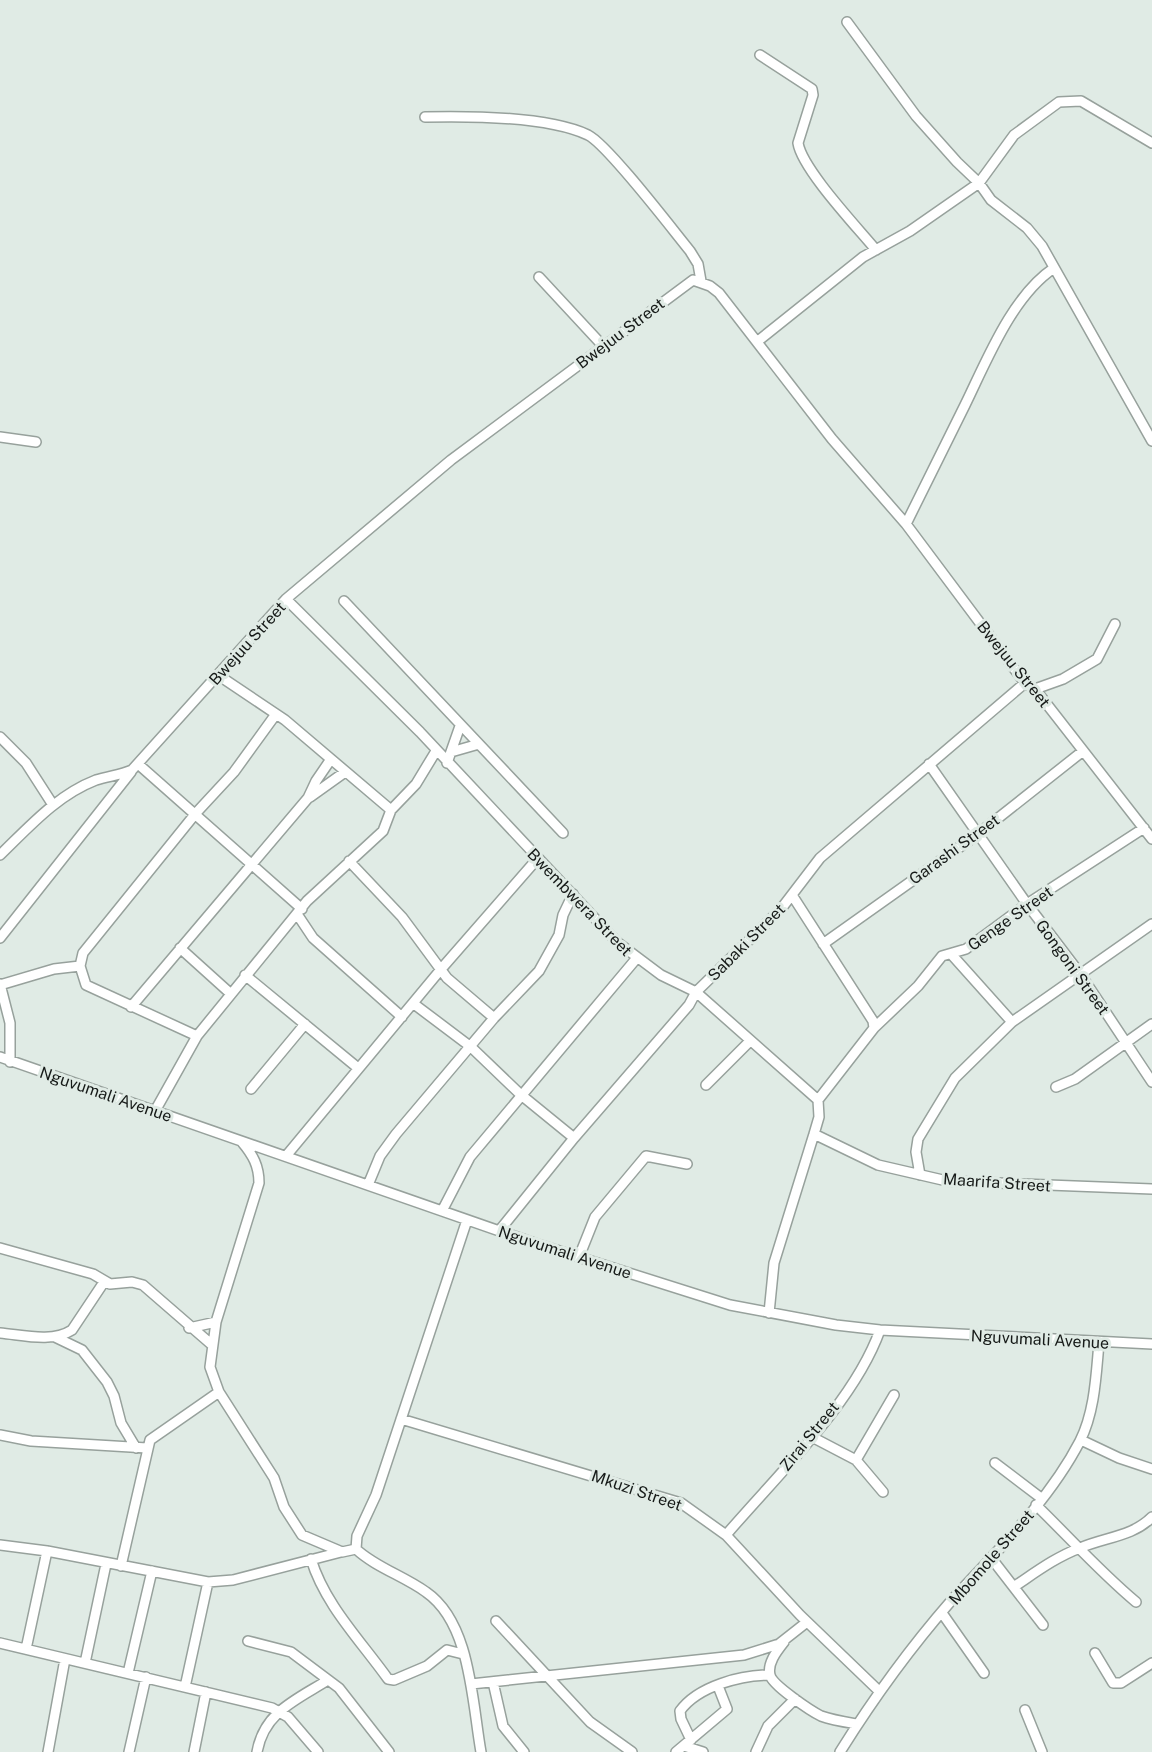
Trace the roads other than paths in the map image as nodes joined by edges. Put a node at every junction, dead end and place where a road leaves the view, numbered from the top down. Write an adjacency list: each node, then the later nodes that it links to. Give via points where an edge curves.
1 (847, 22): 5 (street, via 916,116)
2 (760, 55): 6 (street, via 812,89 799,151)
3 (425, 117): 9 (street, via 483,116 589,135 608,152 690,251 698,264)
4 (1152, 143): 5 (street, via 1081,101 1059,102 1014,135)
5 (979, 183): 6 (street); 7 (street, via 991,200 1027,228)
6 (876, 250): 10 (street)
7 (1054, 268): 13 (street); 15 (street, via 1023,297)
8 (539, 277): 11 (street)
9 (701, 281): 10 (street, Bwejuu Street, via 719,293); 11 (street, Bwejuu Street, via 687,284)
10 (758, 341): 15 (street, Bwejuu Street, via 839,448)
11 (603, 346): 16 (street, Bwejuu Street, via 451,460)
12 (0, 437): 14 (street)
13 (1152, 441)
14 (36, 442)
15 (906, 524): 20 (street, Bwejuu Street)
16 (286, 599): 19 (street, Bwejuu Street); 26 (street, Bwembwera Street)
17 (344, 601): 23 (street)
18 (1115, 624): 21 (street, via 1097,659 1063,679)
19 (218, 675): 22 (street); 32 (street, Bwejuu Street)
20 (1025, 683): 21 (street, Bwejuu Street); 31 (street, Sabaki Street)
21 (1035, 689): 27 (street, Bwejuu Street)
22 (276, 714): 29 (street); 37 (street, via 234,772)
23 (460, 726): 25 (street); 28 (street)
24 (0, 736): 35 (street, via 26,763)
25 (479, 744): 28 (street); 39 (street)
26 (436, 751): 30 (street, Bwembwera Street); 36 (street, via 416,784)
27 (1083, 751): 38 (street, Bwejuu Street); 40 (street, Garashi Street)
28 (451, 752): 30 (street)
29 (332, 759): 33 (street); 34 (street)
30 (447, 763): 43 (street, Bwembwera Street)
31 (929, 764): 40 (street, Gongoni Street); 47 (street, Sabaki Street, via 820,858)
32 (135, 767): 35 (street, via 96,780); 37 (street); 51 (street, Bwejuu Street)
33 (345, 772): 34 (street); 36 (street)
34 (308, 798): 45 (street)
35 (53, 805): 42 (street)
36 (391, 810): 44 (street, via 383,831)
37 (196, 813): 45 (street); 56 (street, via 83,953)
38 (1144, 828): 41 (street, Bwejuu Street); 48 (street, Genge Street)
39 (563, 833)
40 (978, 834): 48 (street, Gongoni Street); 52 (street, Garashi Street)
41 (1152, 839)
42 (0, 855)
43 (538, 858): 46 (street, Bwembwera Street); 57 (street)
44 (349, 861): 49 (street); 57 (street)
45 (251, 863): 49 (street); 53 (street)
46 (573, 894): 55 (street, Bwembwera Street); 66 (street, via 563,915 560,935 539,971)
47 (792, 895): 52 (street); 61 (street, Sabaki Street)
48 (1027, 904): 54 (street, Genge Street); 59 (street, Gongoni Street)
49 (299, 912): 58 (street); 65 (street, via 313,938)
50 (1152, 924): 59 (street)
51 (0, 938)
52 (823, 944): 70 (street)
53 (180, 948): 62 (street); 64 (street)
54 (952, 955): 67 (street); 70 (street, Genge Street, via 933,964 918,986)
55 (636, 959): 61 (street, Bwembwera Street); 82 (street)
56 (80, 966): 60 (street, via 54,969); 64 (street, via 86,985)
57 (442, 968): 63 (street); 66 (street, via 447,978)
58 (246, 975): 62 (street); 68 (street)
59 (1081, 975): 67 (street); 73 (street, Gongoni Street)
60 (0, 985): 76 (street, via 10,1030)
61 (696, 992): 72 (street, Bwembwera Street); 86 (street, Sabaki Street)
62 (231, 994): 71 (street)
63 (414, 1004): 65 (street); 74 (street)
64 (131, 1007): 71 (street)
65 (402, 1017): 77 (street)
66 (494, 1018): 74 (street)
67 (1012, 1022): 90 (street, via 950,1086 918,1139)
68 (305, 1024): 77 (street); 81 (street)
69 (1152, 1024): 73 (street)
70 (874, 1028): 83 (street, Genge Street)
71 (197, 1036): 84 (street)
72 (750, 1041): 79 (street); 83 (street, Bwembwera Street)
73 (1127, 1045): 78 (street, Gongoni Street); 80 (street)
74 (471, 1047): 82 (street); 91 (street, via 396,1134 380,1156)
75 (0, 1057): 76 (street, Nguvumali Avenue)
76 (10, 1062): 84 (street, Nguvumali Avenue)
77 (358, 1068): 88 (street)
78 (1152, 1082)
79 (706, 1085)
80 (1056, 1087)
81 (251, 1089)
82 (520, 1094): 86 (street); 93 (street, via 470,1157)
83 (818, 1100): 85 (street)
84 (154, 1111): 87 (street, Nguvumali Avenue)
85 (814, 1134): 90 (street, Maarifa Street, via 878,1165); 99 (street, via 774,1263)
86 (574, 1138): 95 (street, Sabaki Street)
87 (241, 1140): 88 (street, Nguvumali Avenue); 100 (street, via 256,1163 259,1183)
88 (286, 1156): 91 (street, Nguvumali Avenue)
89 (687, 1164): 97 (street, via 646,1156 595,1217)
90 (920, 1174): 92 (street, Maarifa Street, via 947,1181)
91 (368, 1185): 93 (street, Nguvumali Avenue)
92 (1152, 1189)
93 (442, 1211): 94 (street, Nguvumali Avenue)
94 (467, 1220): 95 (street, Nguvumali Avenue); 110 (street)
95 (499, 1231): 97 (street, Nguvumali Avenue)
96 (1, 1252): 98 (street, via 93,1274)
97 (579, 1257): 99 (street, Nguvumali Avenue, via 730,1305)
98 (104, 1282): 101 (street, via 132,1281 143,1285); 104 (street, via 72,1330)
99 (769, 1313): 102 (street, Nguvumali Avenue)
100 (216, 1322): 101 (street); 106 (street)
101 (189, 1328): 106 (street)
102 (880, 1330): 105 (street, Nguvumali Avenue); 112 (street, Zirai Street, via 871,1354)
103 (0, 1333): 104 (street)
104 (55, 1337): 114 (street, via 82,1350 107,1382 121,1423)
105 (1099, 1343): 107 (street, Nguvumali Avenue); 113 (street, Mbomole Street, via 1093,1399)
106 (211, 1344): 108 (street, via 210,1367)
107 (1152, 1344)
108 (219, 1392): 115 (street, via 156,1434); 127 (street, via 274,1478 284,1507 302,1535)
109 (894, 1395): 116 (street)
110 (401, 1419): 122 (street, Mkuzi Street, via 681,1503); 125 (street, via 376,1495 357,1536)
111 (0, 1435): 114 (street, via 31,1441)
112 (812, 1437): 116 (street); 122 (street, Zirai Street)
113 (1081, 1440): 118 (street); 120 (street, Mbomole Street)
114 (136, 1448): 115 (street)
115 (147, 1448): 131 (street)
116 (856, 1460): 119 (street)
117 (994, 1464): 120 (street)
118 (1152, 1469)
119 (883, 1492)
120 (1038, 1501): 124 (street); 129 (street, Mbomole Street)
121 (1152, 1517): 124 (street, via 1129,1533)
122 (726, 1535): 138 (street, Mkuzi Street)
123 (0, 1545): 126 (street)
124 (1080, 1547): 134 (street); 135 (street, via 1099,1571)
125 (356, 1549): 127 (street); 145 (street, via 443,1606)
126 (47, 1551): 130 (street); 143 (street)
127 (342, 1552): 128 (street)
128 (311, 1559): 133 (street, via 233,1580); 145 (street, via 316,1577 388,1679 427,1666 447,1650)
129 (992, 1559): 134 (street); 136 (street, Mbomole Street)
130 (106, 1564): 131 (street); 147 (street)
131 (121, 1566): 132 (street)
132 (152, 1571): 133 (street); 149 (street)
133 (208, 1582): 158 (street)
134 (1015, 1586): 139 (street)
135 (1136, 1602)
136 (942, 1613): 150 (street); 159 (street, Mbomole Street)
137 (496, 1621): 153 (street)
138 (807, 1622): 140 (street); 159 (street, Mkuzi Street)
139 (1043, 1625)
140 (785, 1640): 151 (street, via 772,1660); 153 (street, via 744,1655)
141 (248, 1641): 154 (street, via 291,1652)
142 (0, 1643): 143 (street)
143 (26, 1649): 146 (street)
144 (1095, 1653): 148 (street, via 1113,1683 1121,1683)
145 (463, 1654): 156 (street)
146 (65, 1659): 147 (street); 166 (street)
147 (85, 1663): 149 (street)
148 (1152, 1663)
149 (128, 1673): 152 (street)
150 (984, 1673)
151 (770, 1675): 157 (street, via 740,1676); 161 (street)
152 (146, 1677): 158 (street); 167 (street)
153 (546, 1678): 155 (street); 174 (street, via 590,1722)
154 (328, 1680): 163 (street); 171 (street, via 339,1688)
155 (493, 1682): 156 (street); 173 (street, via 503,1726)
156 (471, 1684): 172 (street)
157 (718, 1686): 165 (street, via 690,1700 680,1711); 165 (street, via 727,1709)
158 (185, 1687): 160 (street)
159 (879, 1691): 164 (street, Mbomole Street)
160 (206, 1692): 163 (street); 168 (street)
161 (795, 1699): 164 (street, via 821,1716); 176 (street, via 768,1726)
162 (1025, 1710): 178 (street)
163 (280, 1711): 169 (street, via 260,1735); 170 (street)
164 (857, 1724): 177 (street, Mbomole Street)
165 (683, 1746): 175 (street)
166 (48, 1752)
167 (129, 1752)
168 (194, 1752)
169 (257, 1752)
170 (318, 1752)
171 (389, 1752)
172 (481, 1752)
173 (524, 1752)
174 (632, 1752)
175 (704, 1752)
176 (756, 1752)
177 (840, 1752)
178 (1042, 1752)

